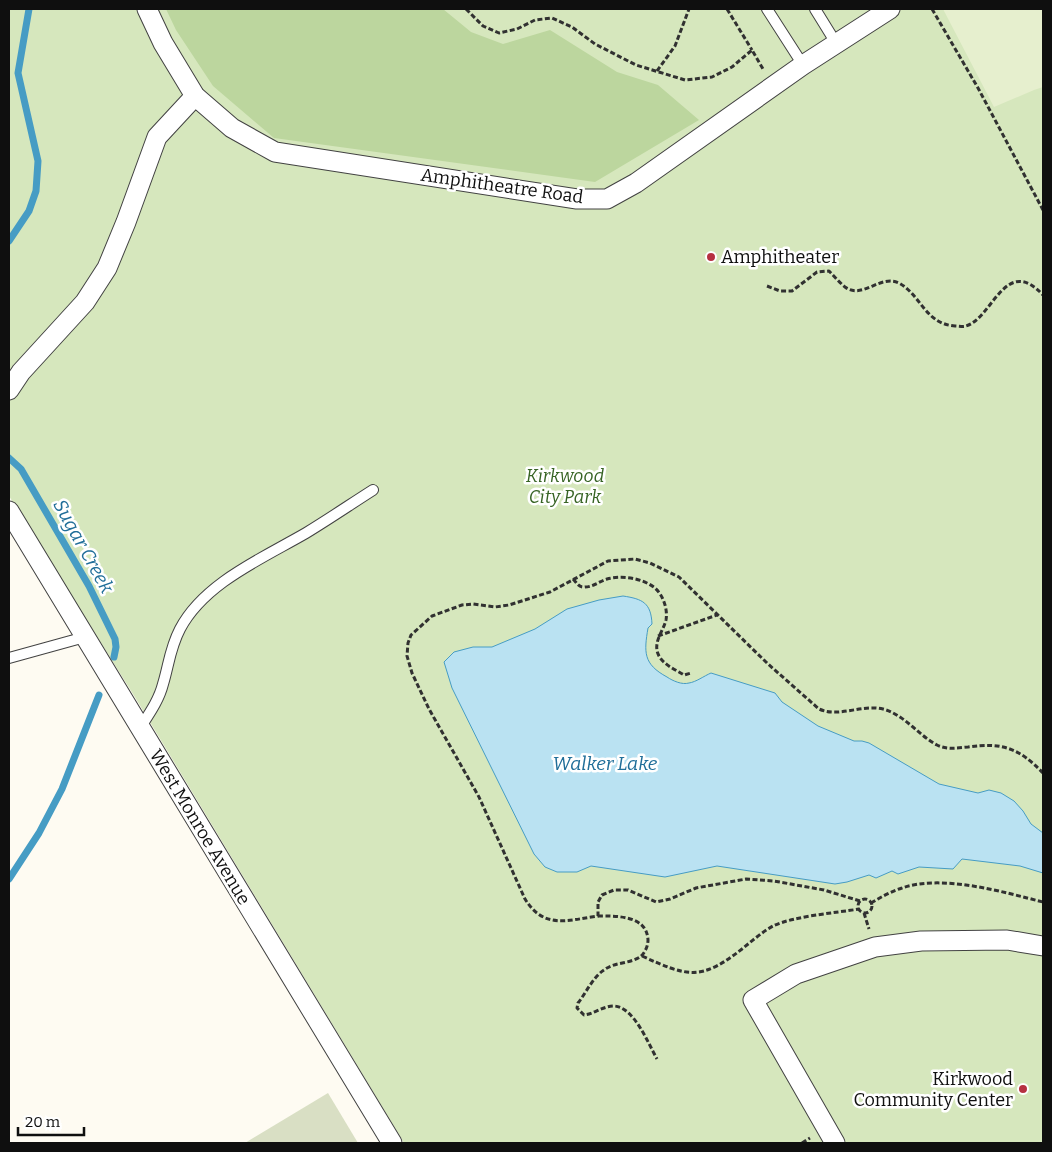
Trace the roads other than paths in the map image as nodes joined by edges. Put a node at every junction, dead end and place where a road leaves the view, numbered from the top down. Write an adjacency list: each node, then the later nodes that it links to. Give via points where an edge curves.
1 (147, 9): 7 (street, Amphitheatre Road)
2 (767, 9): 6 (lane)
3 (815, 9): 5 (lane)
4 (888, 9): 5 (street, Amphitheatre Road)
5 (836, 43): 6 (street, Amphitheatre Road)
6 (803, 65): 7 (street, Amphitheatre Road, via 636,183 607,199 568,198 275,152 232,128)
7 (195, 96): 8 (street, via 157,137 107,268 85,302 21,372)
8 (9, 390)
9 (374, 490): 13 (lane, via 222,582 192,610 170,653 154,706)
10 (9, 510): 11 (street, West Monroe Avenue)
11 (85, 637): 12 (lane); 13 (street, West Monroe Avenue)
12 (9, 658)
13 (140, 728): 15 (street, West Monroe Avenue)
14 (1043, 946): 16 (street, via 1006,940 922,941 875,947 796,974 753,1000)
15 (392, 1143)
16 (835, 1143)

